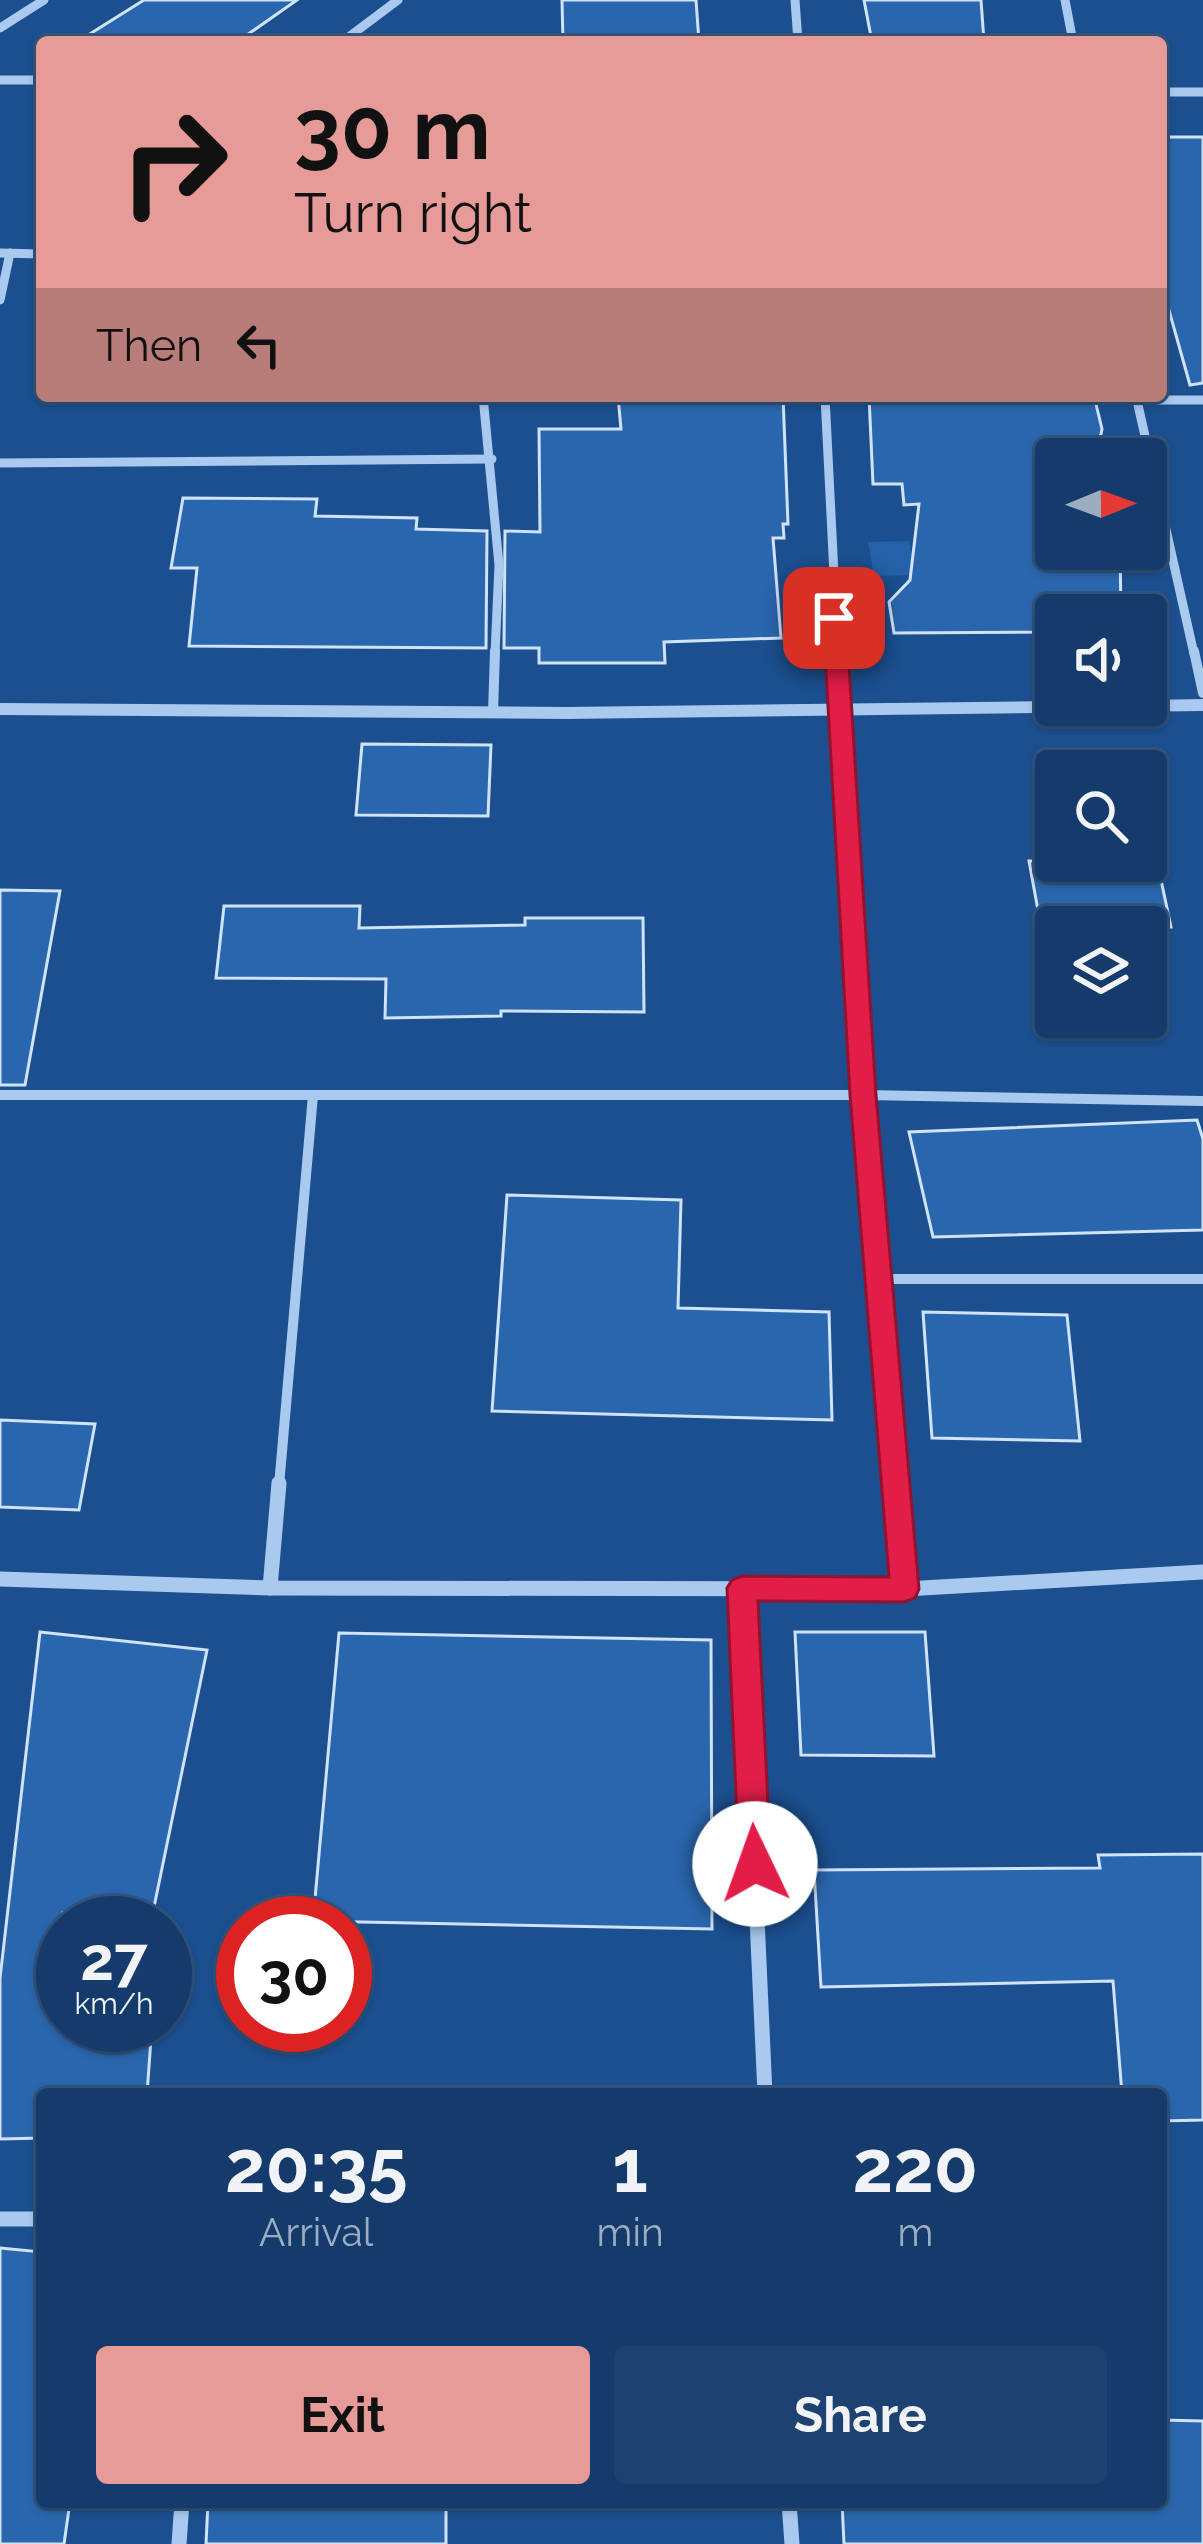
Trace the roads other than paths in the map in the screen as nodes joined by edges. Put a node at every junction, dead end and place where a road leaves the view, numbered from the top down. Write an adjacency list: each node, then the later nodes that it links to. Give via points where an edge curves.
1 (44, 0): 5 (street)
2 (398, 0): 6 (street)
3 (796, 0): 7 (street)
4 (1065, 0): 8 (street)
5 (0, 28)
6 (350, 36)
7 (798, 36)
8 (1071, 36)
9 (0, 80): 10 (street)
10 (36, 80)
11 (1167, 92): 12 (street)
12 (1203, 92)
13 (5, 253): 14 (street); 15 (street)
14 (36, 254)
15 (0, 300)
16 (1167, 399): 17 (street)
17 (1203, 400)
18 (484, 402): 21 (street)
19 (825, 402): 25 (street)
20 (1137, 402): 23 (street)
21 (493, 459): 22 (street); 27 (street, via 500,598)
22 (0, 463)
23 (1203, 694)
24 (1203, 705): 25 (street)
25 (838, 706): 27 (street); 30 (street)
26 (0, 709): 27 (street)
27 (493, 712)
28 (0, 1095): 29 (street)
29 (313, 1095): 30 (street); 36 (street)
30 (863, 1095): 31 (street); 32 (street)
31 (1203, 1101)
32 (879, 1279): 33 (street); 38 (street)
33 (1203, 1279)
34 (1203, 1572): 38 (street)
35 (0, 1579): 36 (street)
36 (270, 1588): 37 (street)
37 (742, 1588): 38 (street); 39 (street)
38 (904, 1589)
39 (765, 2088)
40 (36, 2218): 41 (street)
41 (0, 2219)
42 (182, 2508): 44 (street)
43 (789, 2508): 45 (street)
44 (179, 2544)
45 (792, 2544)

